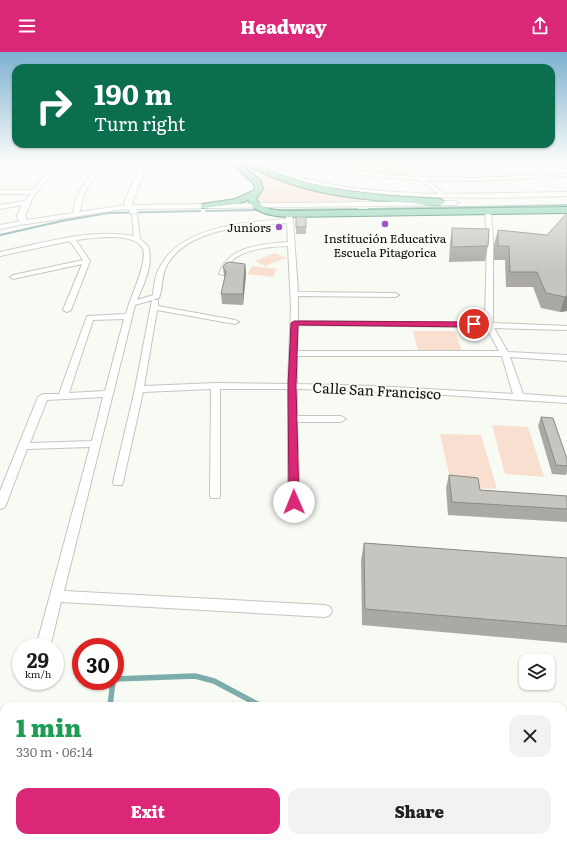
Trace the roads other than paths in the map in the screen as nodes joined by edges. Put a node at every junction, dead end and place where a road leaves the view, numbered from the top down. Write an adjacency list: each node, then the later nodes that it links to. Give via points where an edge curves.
1 (30, 199): 10 (street)
2 (79, 199): 21 (street)
3 (130, 199): 15 (street, via 128,203)
4 (242, 199): 13 (main road)
5 (252, 199): 16 (main road)
6 (369, 199): 12 (main road)
7 (409, 199): 11 (main road)
8 (449, 199): 11 (main road)
9 (567, 201): 11 (main road)
10 (27, 202): 14 (street); 25 (street, via 21,216 23,221)
11 (455, 203): 12 (street); 19 (main road)
12 (370, 204): 16 (street); 20 (main road)
13 (205, 206): 15 (street); 16 (street)
14 (0, 207)
15 (132, 207): 21 (street); 22 (street)
16 (256, 210): 24 (main road)
17 (567, 210): 18 (main road)
18 (488, 211): 19 (main road); 43 (street)
19 (460, 212): 20 (main road)
20 (348, 213): 24 (main road)
21 (76, 214): 25 (street)
22 (135, 215): 23 (street); 28 (street)
23 (146, 215)
24 (289, 218): 29 (street); 36 (street, via 231,227 194,239 179,248 164,263)
25 (27, 222): 26 (street)
26 (0, 227)
27 (72, 239): 28 (street, via 109,234); 30 (street); 31 (street)
28 (137, 239): 37 (street, via 145,245 147,261)
29 (291, 244): 32 (street, via 263,246 243,252 227,262); 34 (street)
30 (0, 254)
31 (88, 261): 33 (street); 39 (street)
32 (222, 274)
33 (13, 277)
34 (294, 294): 35 (street); 42 (street)
35 (395, 295)
36 (156, 296): 37 (street); 38 (street)
37 (132, 304): 40 (street)
38 (154, 307): 41 (street); 50 (street)
39 (67, 310)
40 (130, 316): 51 (street); 52 (street, via 90,318)
41 (235, 322)
42 (294, 323): 43 (street); 45 (street)
43 (489, 325): 44 (street); 46 (street)
44 (567, 328)
45 (293, 353): 46 (street); 49 (street)
46 (504, 354): 47 (street); 53 (street)
47 (567, 358)
48 (216, 386): 49 (street, Calle San Francisco); 50 (street, Calle San Francisco); 60 (street)
49 (292, 386): 53 (street, Calle San Francisco); 55 (street)
50 (139, 389): 59 (street)
51 (109, 394): 52 (street); 57 (street)
52 (63, 396): 58 (street, via 43,397)
53 (519, 397): 54 (street, Calle San Francisco)
54 (567, 400)
55 (292, 419): 56 (street); 62 (street)
56 (342, 419)
57 (96, 444): 58 (street); 63 (street)
58 (24, 446): 61 (street)
59 (118, 482)
60 (215, 495)
61 (1, 502)
62 (294, 502)
63 (56, 596): 64 (street); 65 (street)
64 (325, 611)
65 (45, 638)

